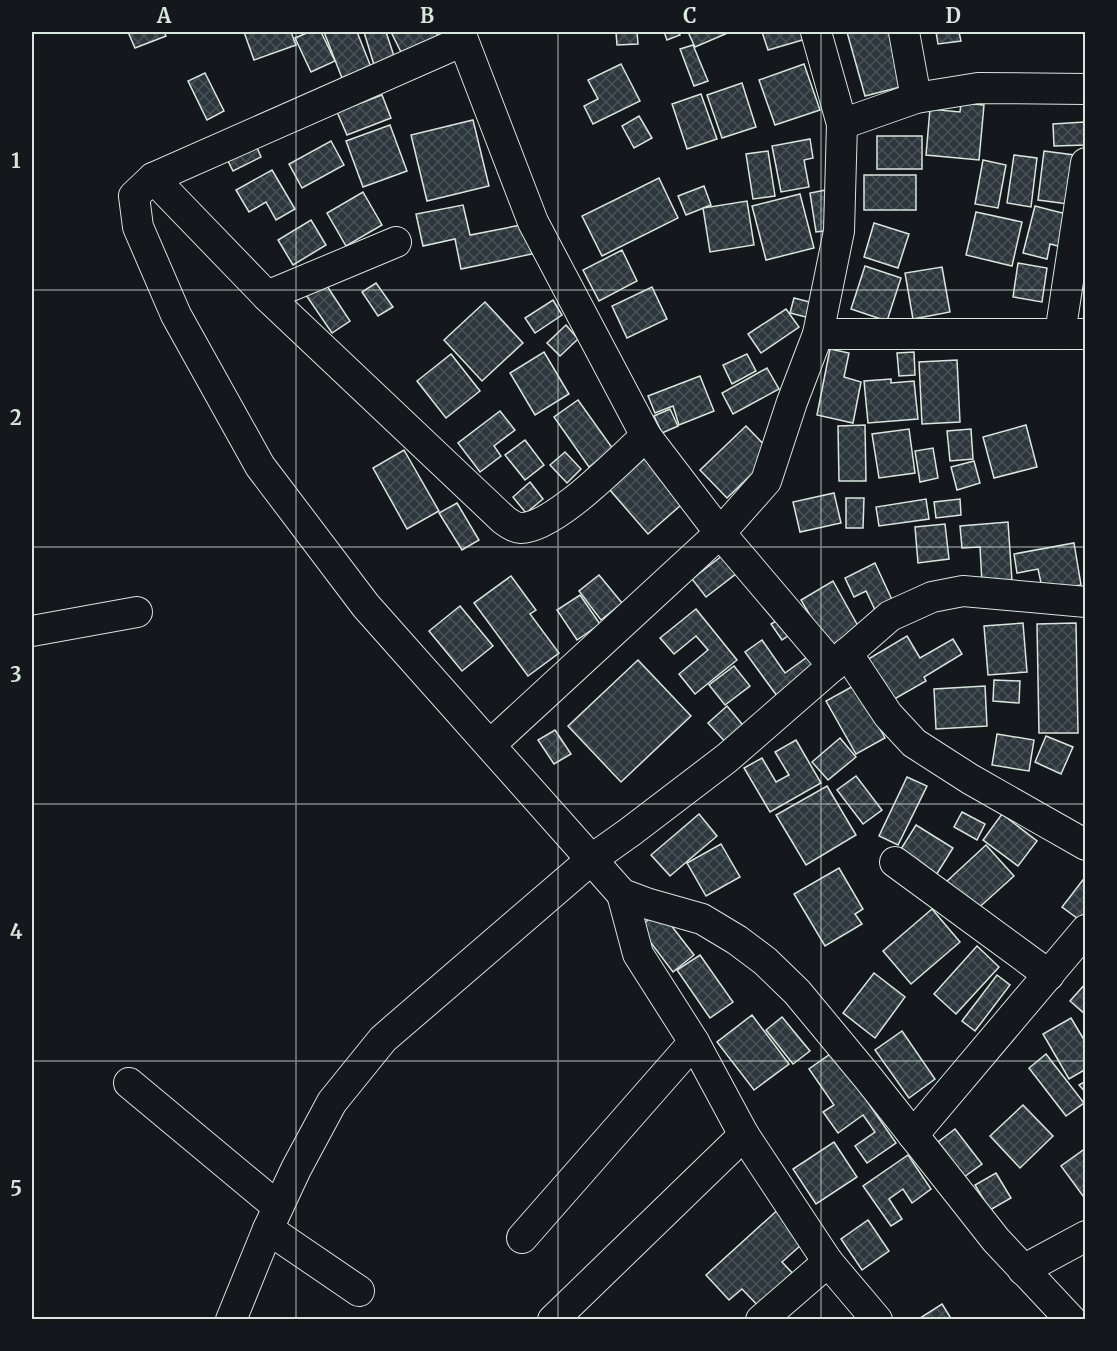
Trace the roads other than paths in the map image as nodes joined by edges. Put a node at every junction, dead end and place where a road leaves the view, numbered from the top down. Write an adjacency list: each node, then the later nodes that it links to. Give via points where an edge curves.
1 (816, 32): 6 (street)
2 (904, 32): 5 (street)
3 (461, 36): 8 (street); 13 (street, via 532,222)
4 (1086, 89): 5 (street, via 978,88)
5 (916, 98): 6 (street)
6 (842, 124): 11 (street, via 839,231)
7 (1086, 163): 12 (street)
8 (153, 178): 10 (street); 19 (street, via 134,196 138,227 176,315 260,466 366,606)
9 (396, 242): 10 (street)
10 (267, 296): 13 (street, via 504,520 519,528 538,524 568,506)
11 (818, 334): 12 (street); 14 (street, via 766,481)
12 (1073, 334)
13 (646, 436): 14 (street)
14 (720, 533): 18 (street); 19 (street)
15 (1086, 602): 18 (street, via 963,591 932,597 890,616)
16 (137, 612): 17 (street)
17 (32, 631)
18 (840, 659): 20 (street, via 914,743); 21 (street, via 727,758)
19 (490, 745): 21 (street)
20 (1086, 845)
21 (592, 859): 23 (street); 30 (street, via 383,1039 332,1102)
22 (895, 862): 25 (street)
23 (622, 894): 26 (street, via 638,954); 29 (street, via 702,919 765,961 797,992)
24 (1086, 930): 25 (street)
25 (1049, 975): 29 (street)
26 (694, 1042): 28 (street); 32 (street)
27 (129, 1083): 30 (street)
28 (744, 1134): 33 (street); 37 (street)
29 (913, 1135): 34 (street)
30 (273, 1218): 35 (street); 36 (street)
31 (1086, 1236): 34 (street)
32 (522, 1238)
33 (828, 1262): 38 (street); 39 (street)
34 (1023, 1270): 40 (street)
35 (359, 1291)
36 (231, 1320)
37 (553, 1320)
38 (761, 1320)
39 (877, 1320)
40 (1071, 1320)

